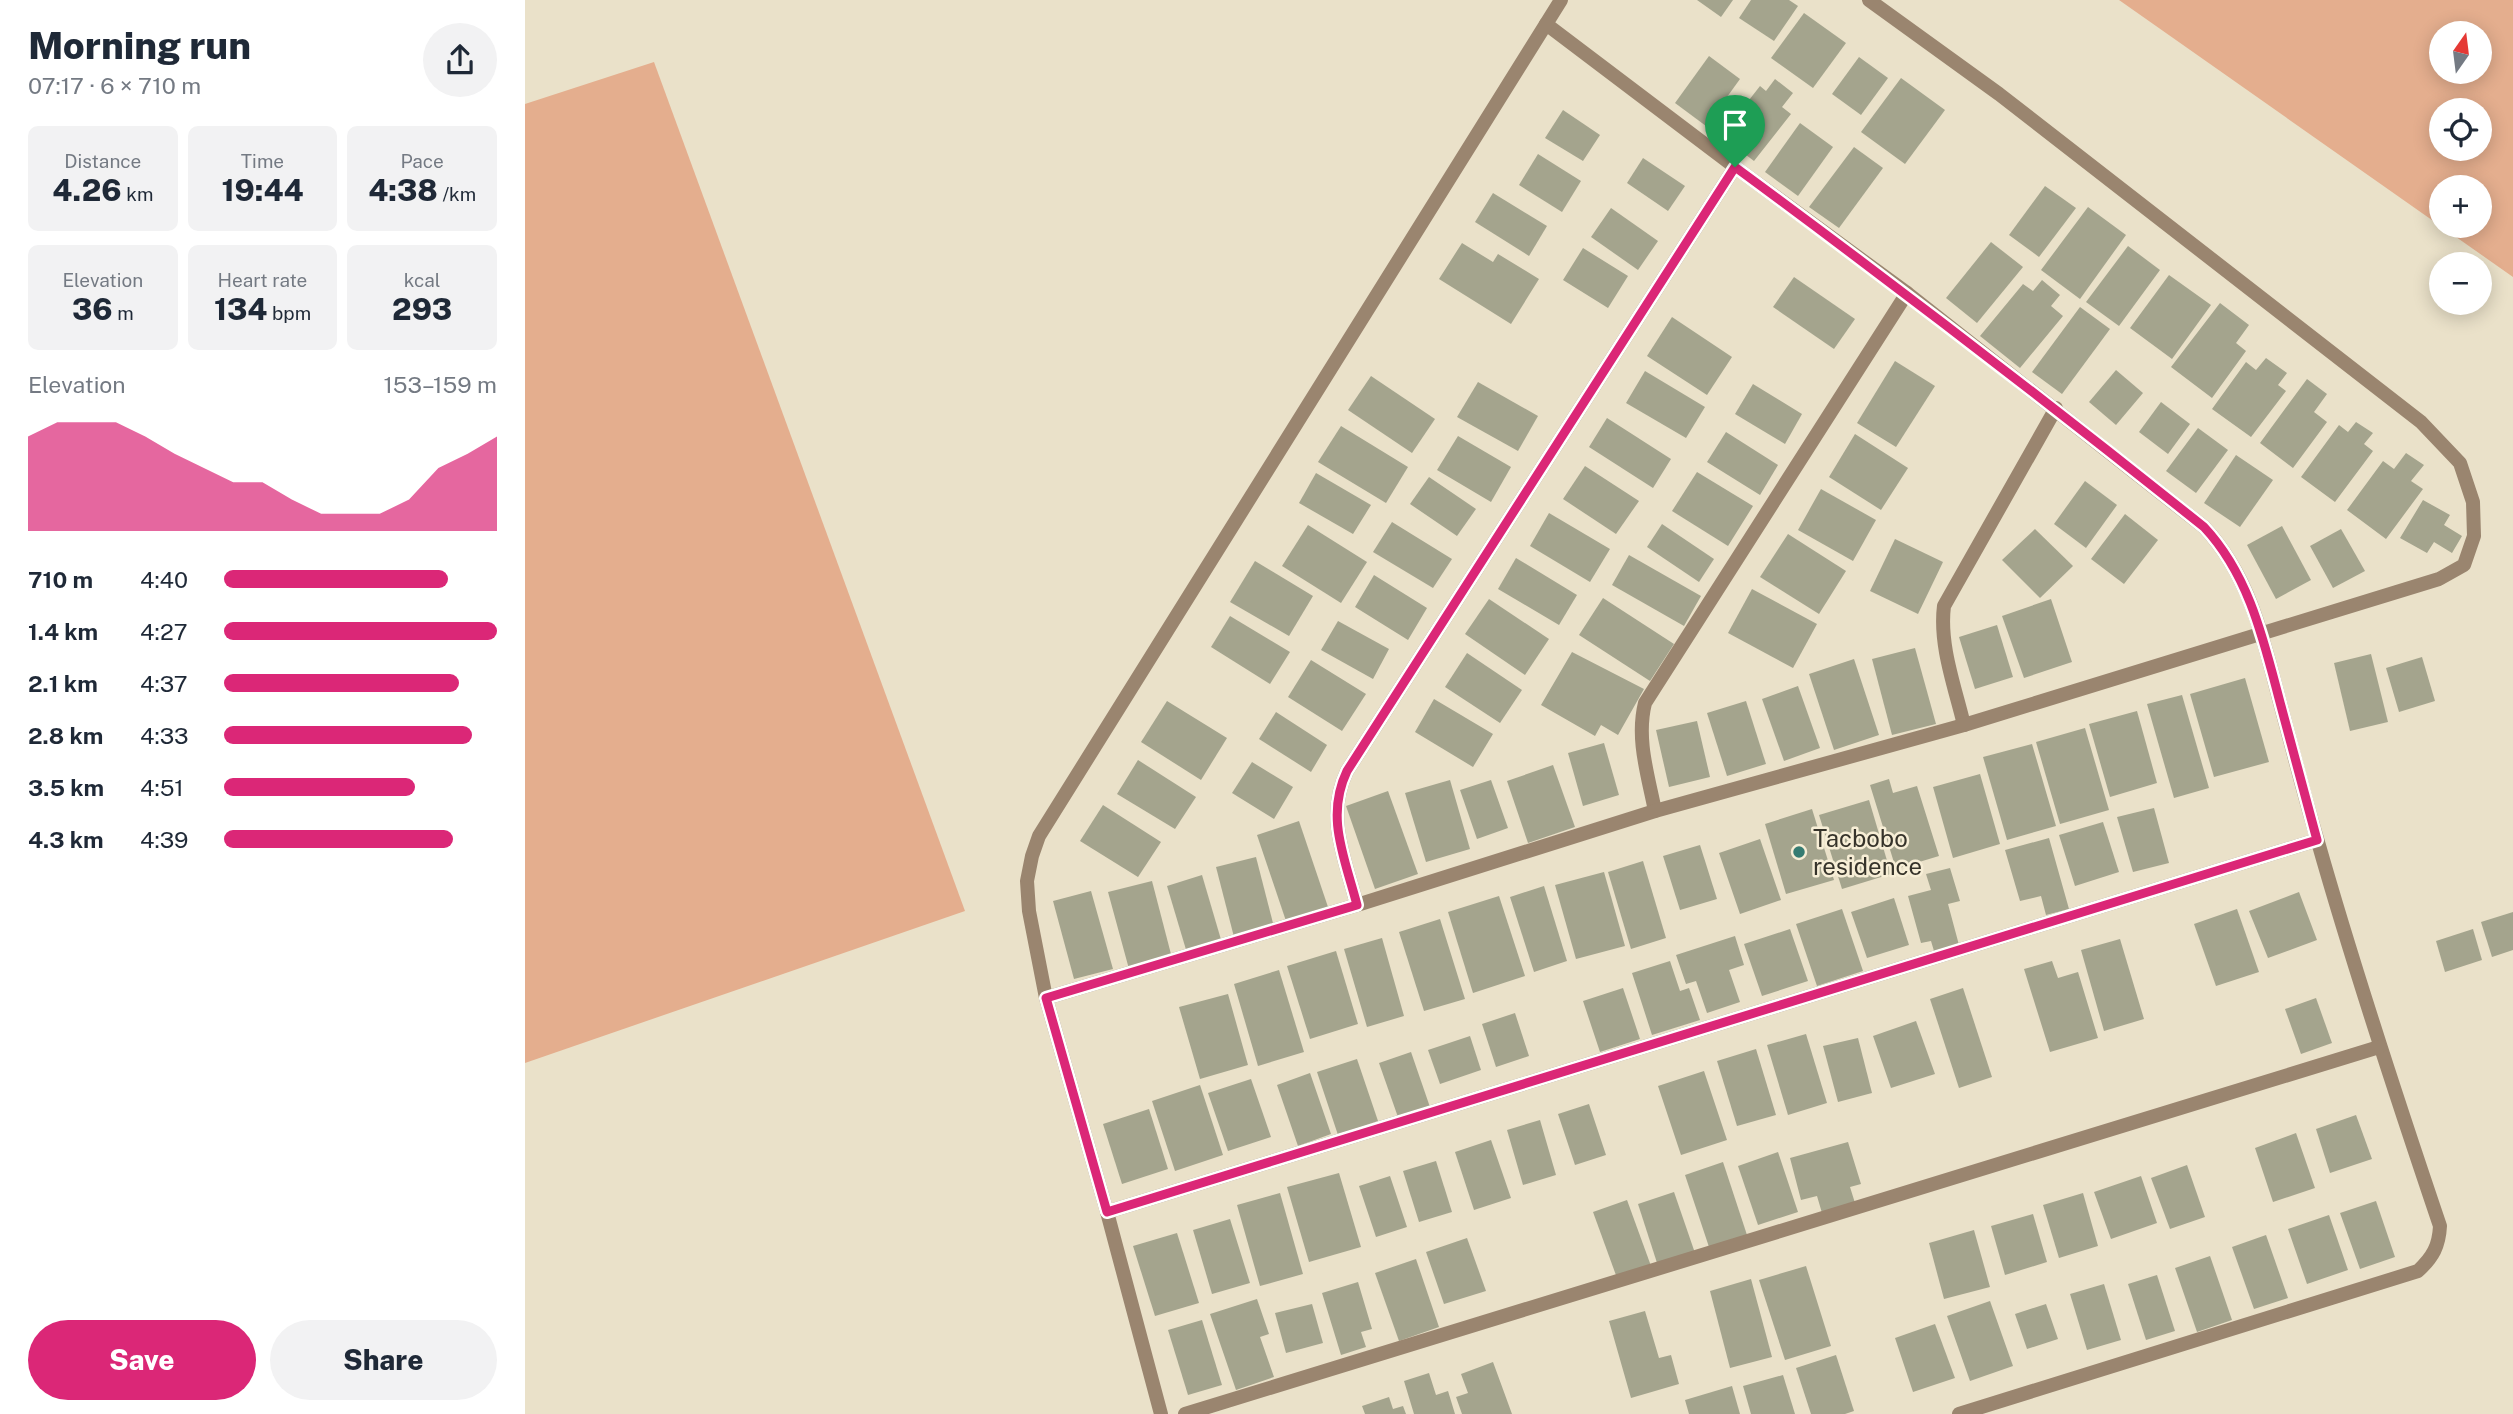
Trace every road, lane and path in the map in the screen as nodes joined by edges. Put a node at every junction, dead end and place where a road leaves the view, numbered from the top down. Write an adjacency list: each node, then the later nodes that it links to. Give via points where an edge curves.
1 (1561, 0): 3 (street)
2 (1869, 0): 7 (street, via 1999,94 2421,422 2460,463 2473,502 2474,536 2463,565 2439,579)
3 (1546, 24): 4 (street); 12 (street, via 1039,836 1027,881)
4 (1735, 167): 5 (street); 11 (street, via 1347,771 1338,789 1336,825)
5 (1907, 293): 6 (street); 9 (street, via 1645,703 1641,740)
6 (2056, 408): 7 (street, via 2222,546 2236,567); 8 (street, via 1944,606 1944,639)
7 (2262, 633): 8 (street); 10 (street)
8 (1964, 725): 9 (street)
9 (1655, 811): 11 (street)
10 (2317, 840): 13 (street); 14 (street)
11 (1357, 905): 12 (street)
12 (1046, 998): 14 (street)
13 (2379, 1047): 16 (street); 17 (street, via 2441,1226 2431,1259 2418,1271)
14 (1107, 1212): 15 (street)
15 (1161, 1414)
16 (1185, 1414)
17 (1959, 1414)

